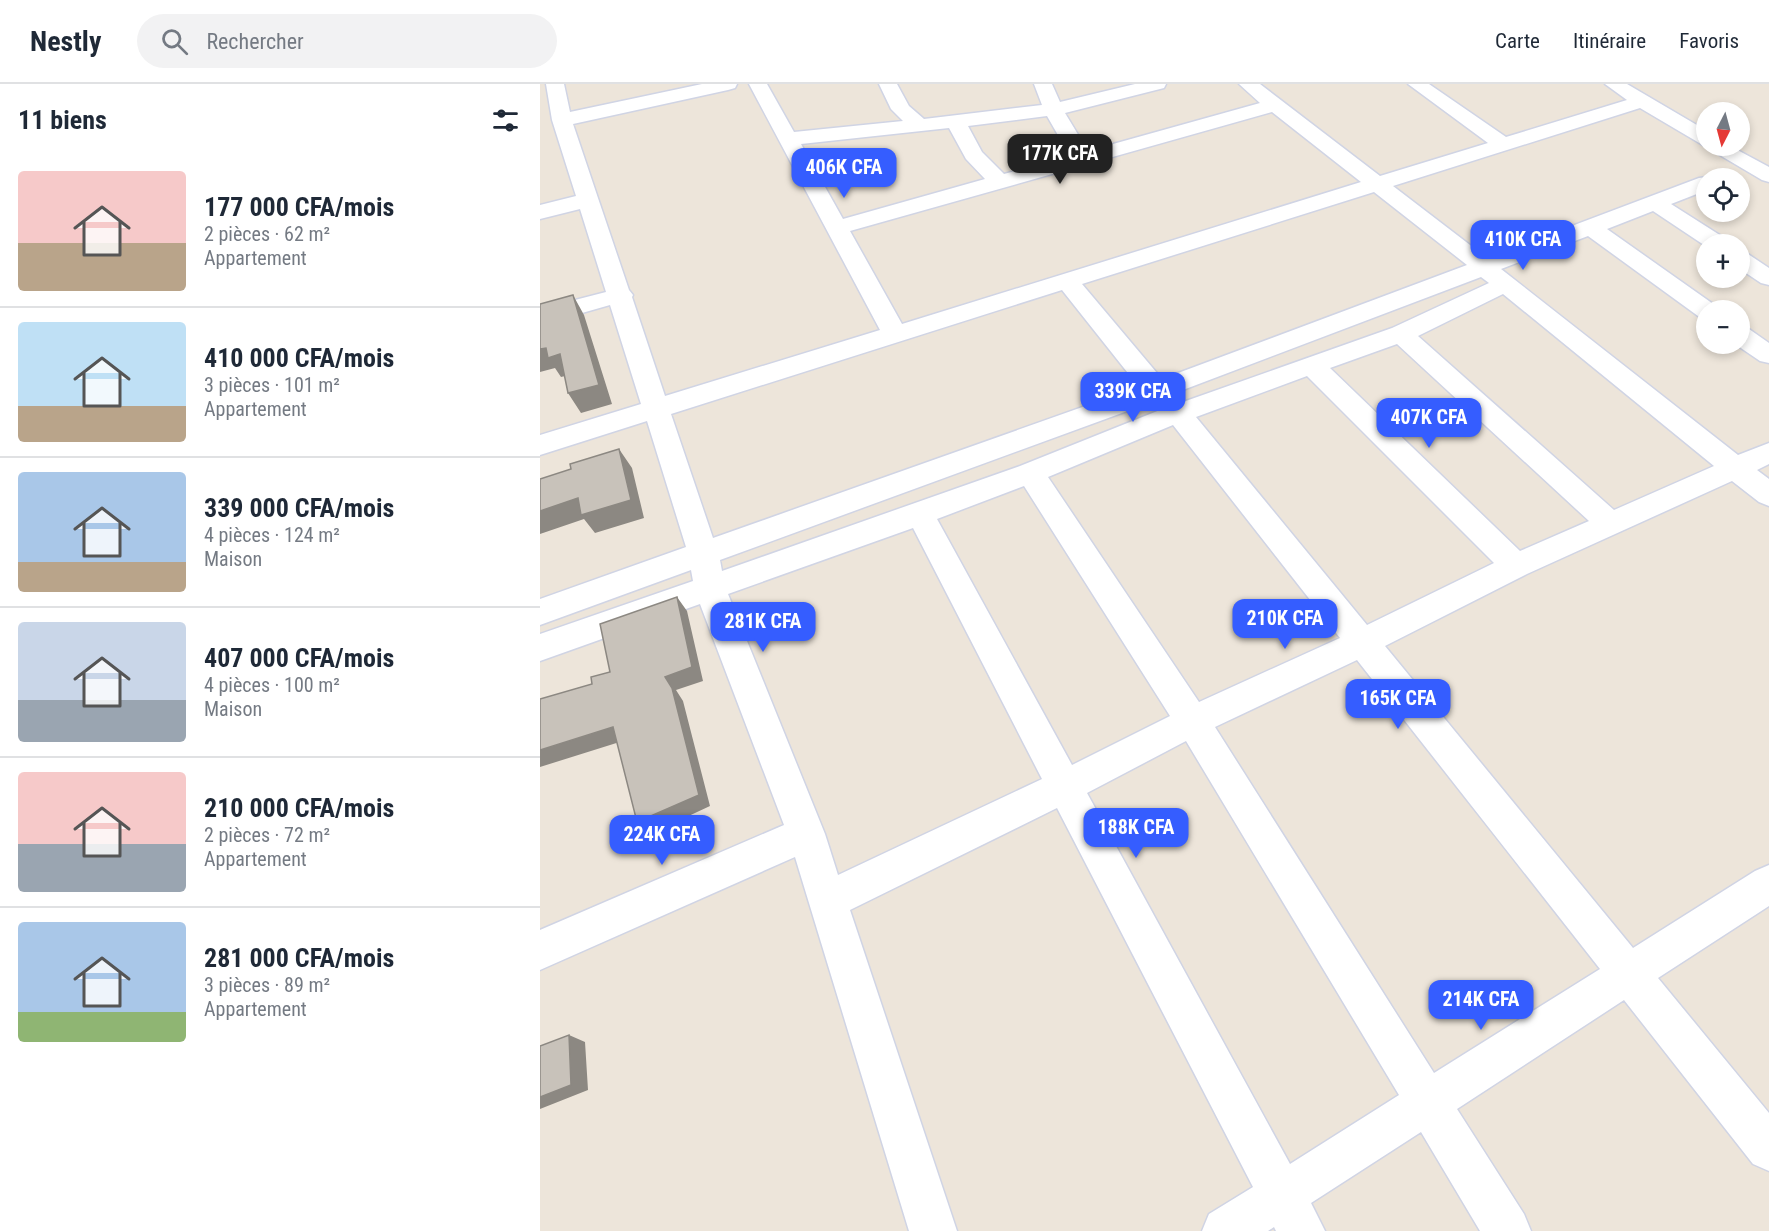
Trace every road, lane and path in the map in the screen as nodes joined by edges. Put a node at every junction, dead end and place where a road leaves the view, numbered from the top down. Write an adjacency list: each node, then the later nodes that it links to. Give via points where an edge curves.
1 (555, 84): 12 (street)
2 (728, 84): 12 (street)
3 (758, 84): 16 (street)
4 (888, 84): 14 (street, via 901,110)
5 (1043, 84): 11 (street)
6 (1157, 84): 11 (street)
7 (1248, 84): 10 (street)
8 (1417, 84): 17 (street)
9 (1626, 89): 15 (street); 17 (street)
10 (1274, 105): 19 (street); 23 (street)
11 (1053, 109): 13 (street); 19 (street)
12 (562, 120): 25 (street)
13 (955, 120): 14 (street); 22 (street, via 973,155)
14 (918, 124): 16 (street)
15 (1696, 133)
16 (788, 139): 28 (street)
17 (1504, 145): 23 (street)
18 (1740, 156): 20 (street)
19 (1082, 159): 22 (street)
20 (1760, 164): 21 (street)
21 (1769, 176)
22 (1000, 182): 28 (street)
23 (1375, 185): 32 (street); 34 (street)
24 (1696, 187): 26 (street)
25 (588, 200): 27 (street); 35 (street)
26 (1655, 203): 29 (street); 30 (street)
27 (540, 212)
28 (836, 228): 38 (street)
29 (1592, 228): 32 (street); 36 (street)
30 (1703, 234)
31 (1750, 266): 33 (street)
32 (1495, 276): 39 (street); 43 (street); 47 (street)
33 (1769, 278)
34 (1067, 280): 38 (street); 43 (street)
35 (621, 295): 37 (street); 44 (street)
36 (1696, 303)
37 (540, 317)
38 (895, 334): 44 (street)
39 (1401, 334): 42 (street); 51 (street)
40 (1750, 342): 41 (street)
41 (1769, 356)
42 (1311, 365): 43 (street); 53 (street)
43 (1167, 402): 48 (street); 52 (street); 56 (street)
44 (656, 408): 45 (street); 52 (street)
45 (540, 445)
46 (1769, 453): 47 (street)
47 (1735, 468): 49 (street); 51 (street)
48 (1030, 473): 50 (street); 58 (street)
49 (1769, 495)
50 (920, 514): 54 (street); 59 (street)
51 (1611, 524): 53 (street)
52 (703, 553): 54 (street); 55 (street)
53 (1516, 566): 56 (street)
54 (710, 588): 57 (street); 60 (street)
55 (540, 612)
56 (1361, 643): 58 (street); 64 (street)
57 (540, 648)
58 (1192, 721): 59 (street); 65 (street)
59 (1066, 786): 62 (street); 67 (street)
60 (806, 834): 62 (street); 63 (street)
61 (1769, 884): 64 (street)
62 (826, 901): 68 (street)
63 (540, 950)
64 (1628, 974): 65 (street); 66 (street)
65 (1426, 1102): 67 (street); 71 (street)
66 (1769, 1148)
67 (1282, 1195): 69 (street); 70 (street)
68 (933, 1231)
69 (1226, 1231)
70 (1301, 1231)
71 (1507, 1231)

